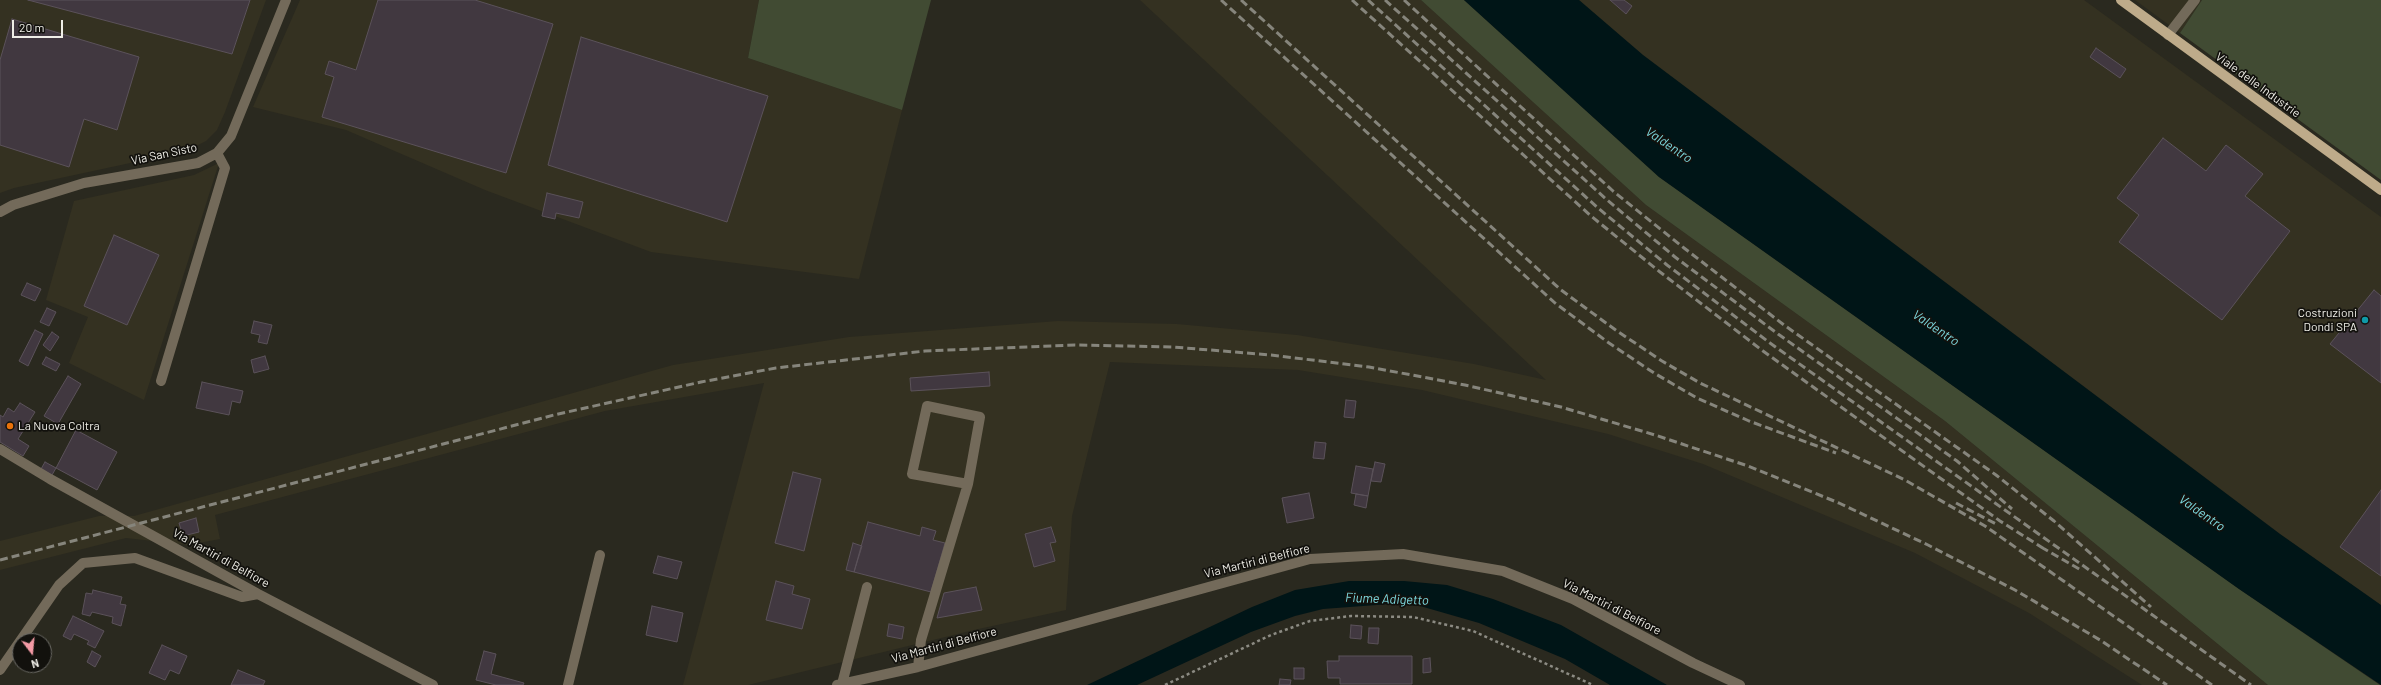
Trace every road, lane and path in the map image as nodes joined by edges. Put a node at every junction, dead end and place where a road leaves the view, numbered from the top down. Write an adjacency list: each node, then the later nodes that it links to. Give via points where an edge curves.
1 (286, 0): 5 (street, Via San Sisto, via 231,136)
2 (2121, 0): 4 (main road, Viale delle Industrie)
3 (2191, 1): 4 (street)
4 (2168, 35): 6 (main road, Viale delle Industrie)
5 (217, 153): 7 (street, Via San Sisto, via 198,163 84,183 13,205); 8 (street, via 225,168)
6 (2381, 190)
7 (0, 212)
8 (161, 381)
9 (0, 449): 13 (street, Via Martiri di Belfiore, via 50,480)
10 (968, 484): 10 (street, via 980,417 927,406 912,474); 14 (street, via 921,640)
11 (600, 555): 18 (street)
12 (867, 588): 16 (street)
13 (258, 594): 15 (street, via 242,597 135,558 83,563 59,586); 17 (street, Via Martiri di Belfiore)
14 (918, 667): 16 (street, Via Martiri di Belfiore); 21 (street, Via Martiri di Belfiore, via 1310,559 1402,554 1503,571 1573,599)
15 (0, 670)
16 (840, 684)
17 (433, 685)
18 (568, 685)
19 (1165, 685): 20 (path, via 1271,635 1310,621 1351,616 1412,617 1473,631)
20 (1593, 685)
21 (1740, 685)

